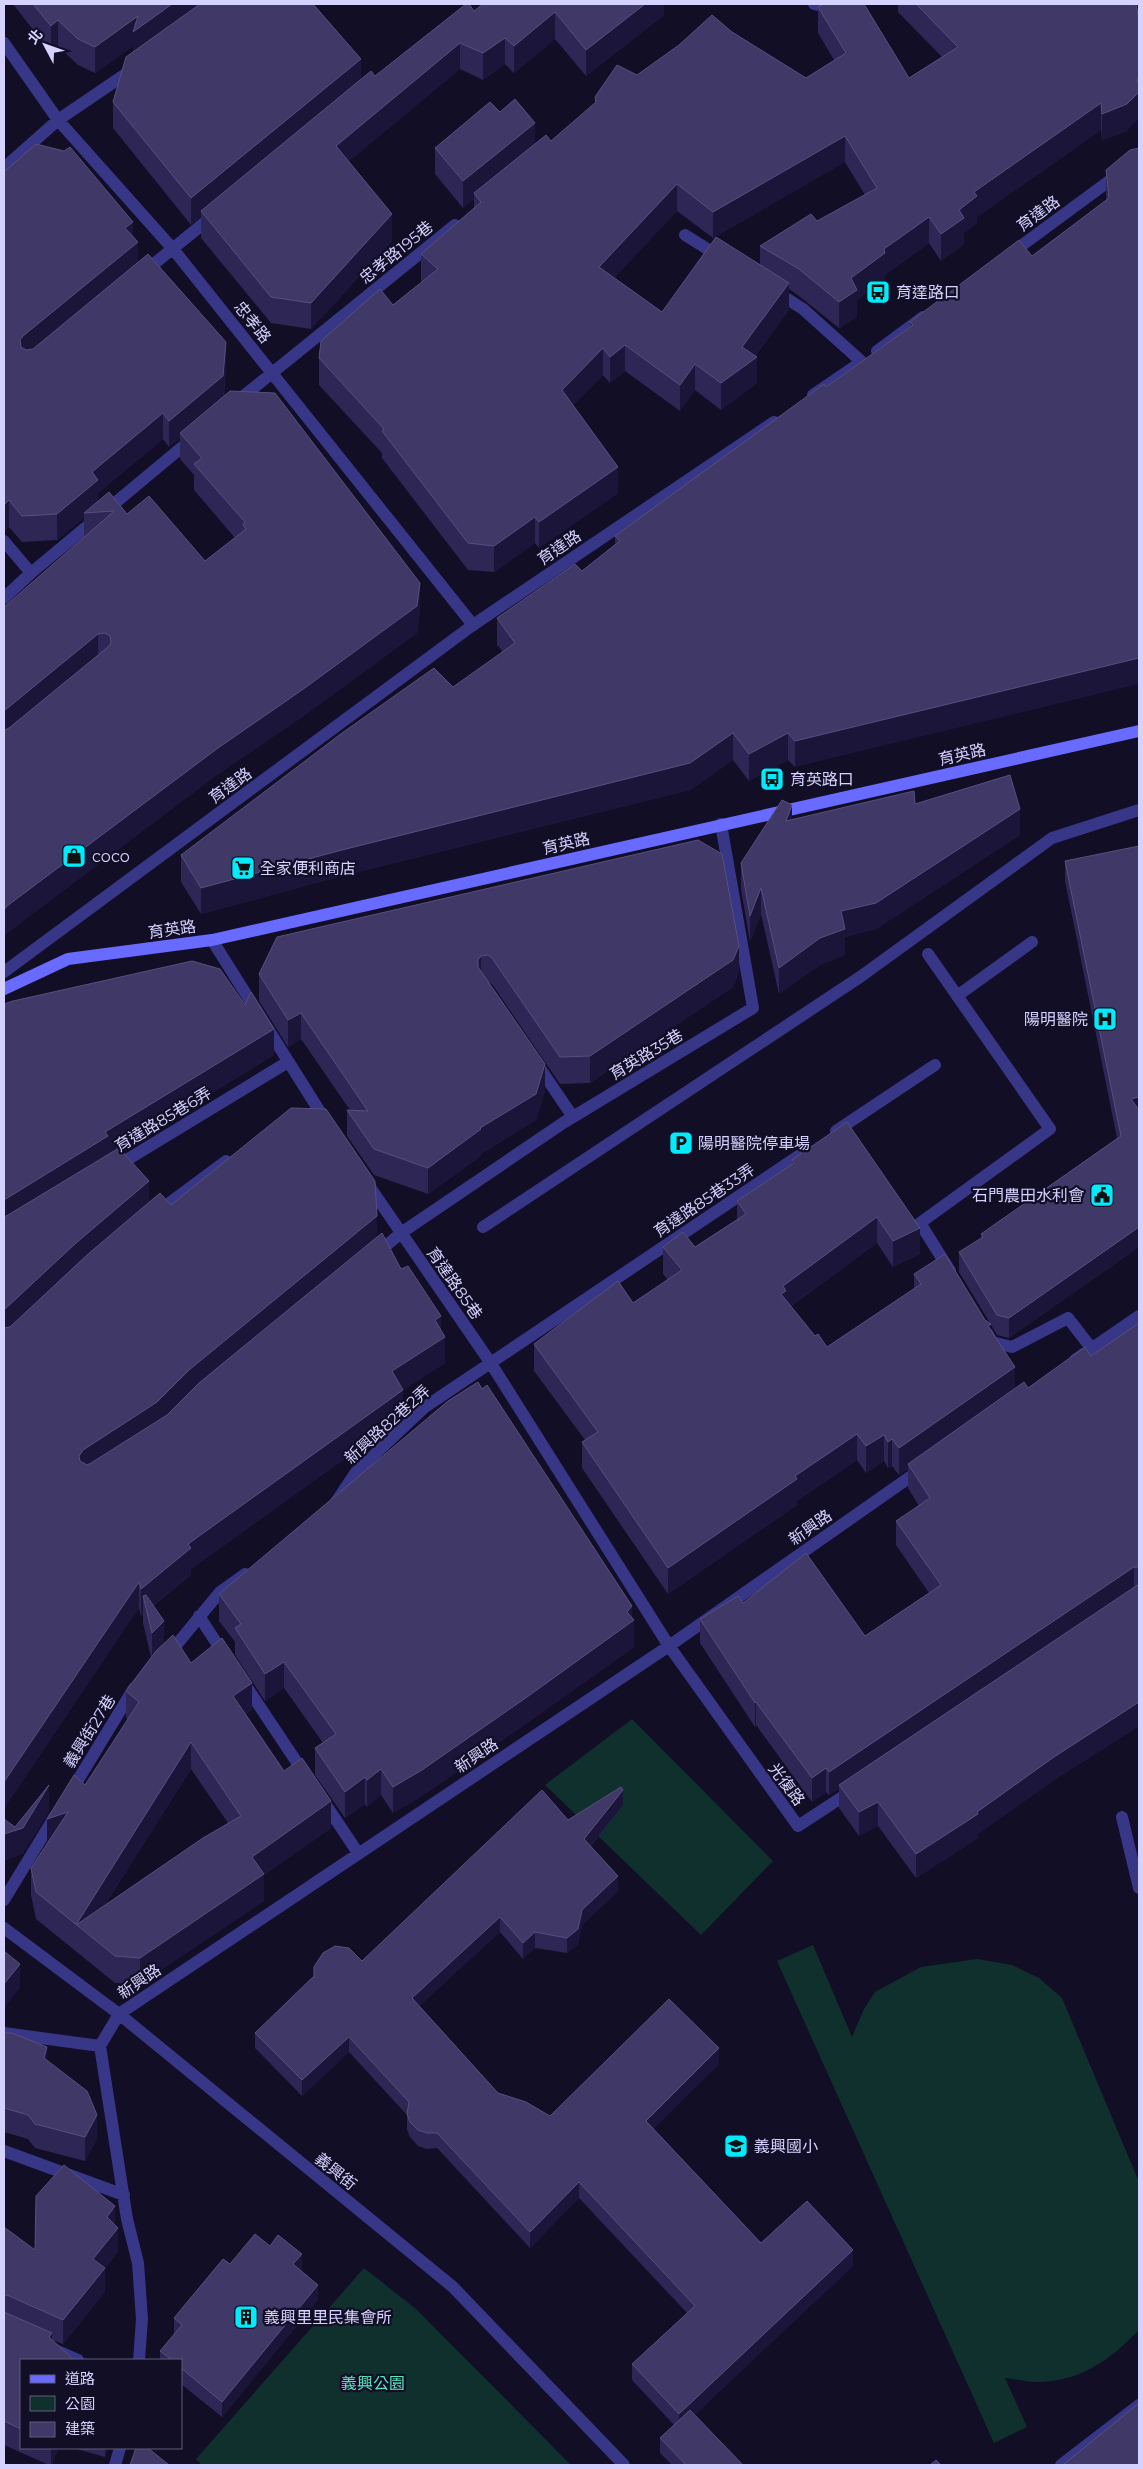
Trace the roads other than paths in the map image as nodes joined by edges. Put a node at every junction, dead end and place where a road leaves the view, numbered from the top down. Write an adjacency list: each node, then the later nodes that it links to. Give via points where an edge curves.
1 (814, 4): 2 (street)
2 (833, 4)
3 (4, 43): 5 (street, 忠孝路)
4 (146, 60): 5 (street)
5 (58, 120): 7 (street); 11 (street, 忠孝路)
6 (1139, 159): 12 (street, 育達路)
7 (4, 168)
8 (227, 205): 11 (street)
9 (464, 218): 18 (street, 忠孝路195巷)
10 (685, 235): 13 (street)
11 (173, 249): 14 (street); 18 (street, 忠孝路)
12 (996, 263)
13 (735, 267)
14 (135, 280)
15 (761, 283): 17 (street, via 803,309)
16 (933, 310): 17 (street)
17 (862, 362): 19 (street)
18 (272, 372): 20 (street, 忠孝路195巷); 26 (street, 忠孝路)
19 (804, 401)
20 (227, 410)
21 (787, 412): 26 (street, 育達路)
22 (204, 429): 24 (street)
23 (4, 541): 24 (street)
24 (31, 573): 25 (street)
25 (4, 598)
26 (473, 625): 33 (street, 育達路)
27 (1139, 731): 29 (street, 育英路)
28 (1139, 810): 45 (street, via 1052,838 860,977)
29 (721, 824): 30 (street, 育英路); 39 (street, 育英路35巷, via 753,1008)
30 (212, 940): 34 (street, 育英路, via 68,959); 37 (street)
31 (1032, 942): 35 (street)
32 (928, 954): 35 (street)
33 (4, 972)
34 (4, 989)
35 (957, 996): 48 (street, via 1050,1129 920,1223)
36 (529, 1053): 39 (street)
37 (288, 1062): 40 (street, via 308,1103); 43 (street, 育達路85巷6弄)
38 (935, 1065): 52 (street, 育達路85巷33弄)
39 (573, 1117): 46 (street, 育英路35巷)
40 (333, 1131)
41 (239, 1152): 44 (street)
42 (359, 1170): 46 (street, 育達路85巷)
43 (104, 1174)
44 (143, 1224)
45 (483, 1227)
46 (401, 1233): 47 (street, 育英路35巷); 52 (street, 育達路85巷)
47 (366, 1263)
48 (956, 1282)
49 (1139, 1316): 51 (street)
50 (982, 1325): 51 (street, via 992,1342 1012,1347 1068,1318)
51 (1092, 1349): 53 (street)
52 (490, 1362): 55 (street, 新興路82巷2弄, via 425,1407 356,1472); 58 (street, 育達路85巷)
53 (1067, 1366)
54 (929, 1463): 58 (street, 新興路)
55 (330, 1511)
56 (252, 1569): 57 (street, via 220,1592)
57 (199, 1616): 59 (street, via 180,1643); 63 (street)
58 (669, 1646): 61 (street, 光復路, via 798,1826); 63 (street, 新興路)
59 (160, 1663)
60 (138, 1682): 65 (street, 義興街27巷)
61 (863, 1783)
62 (1122, 1817): 64 (street)
63 (358, 1853): 67 (street, 新興路)
64 (1139, 1888)
65 (4, 1900)
66 (4, 1928): 67 (street, 義興街)
67 (119, 2014): 69 (street, 新興路); 78 (street, 義興街, via 453,2287)
68 (4, 2033): 69 (street)
69 (100, 2046): 71 (street)
70 (4, 2151): 71 (street)
71 (124, 2195): 74 (street, via 138,2263 142,2320)
72 (42, 2345): 73 (street)
73 (76, 2359)
74 (139, 2359)
75 (1139, 2405): 79 (street)
76 (120, 2449): 77 (street)
77 (115, 2465)
78 (624, 2465)
79 (1061, 2465)

